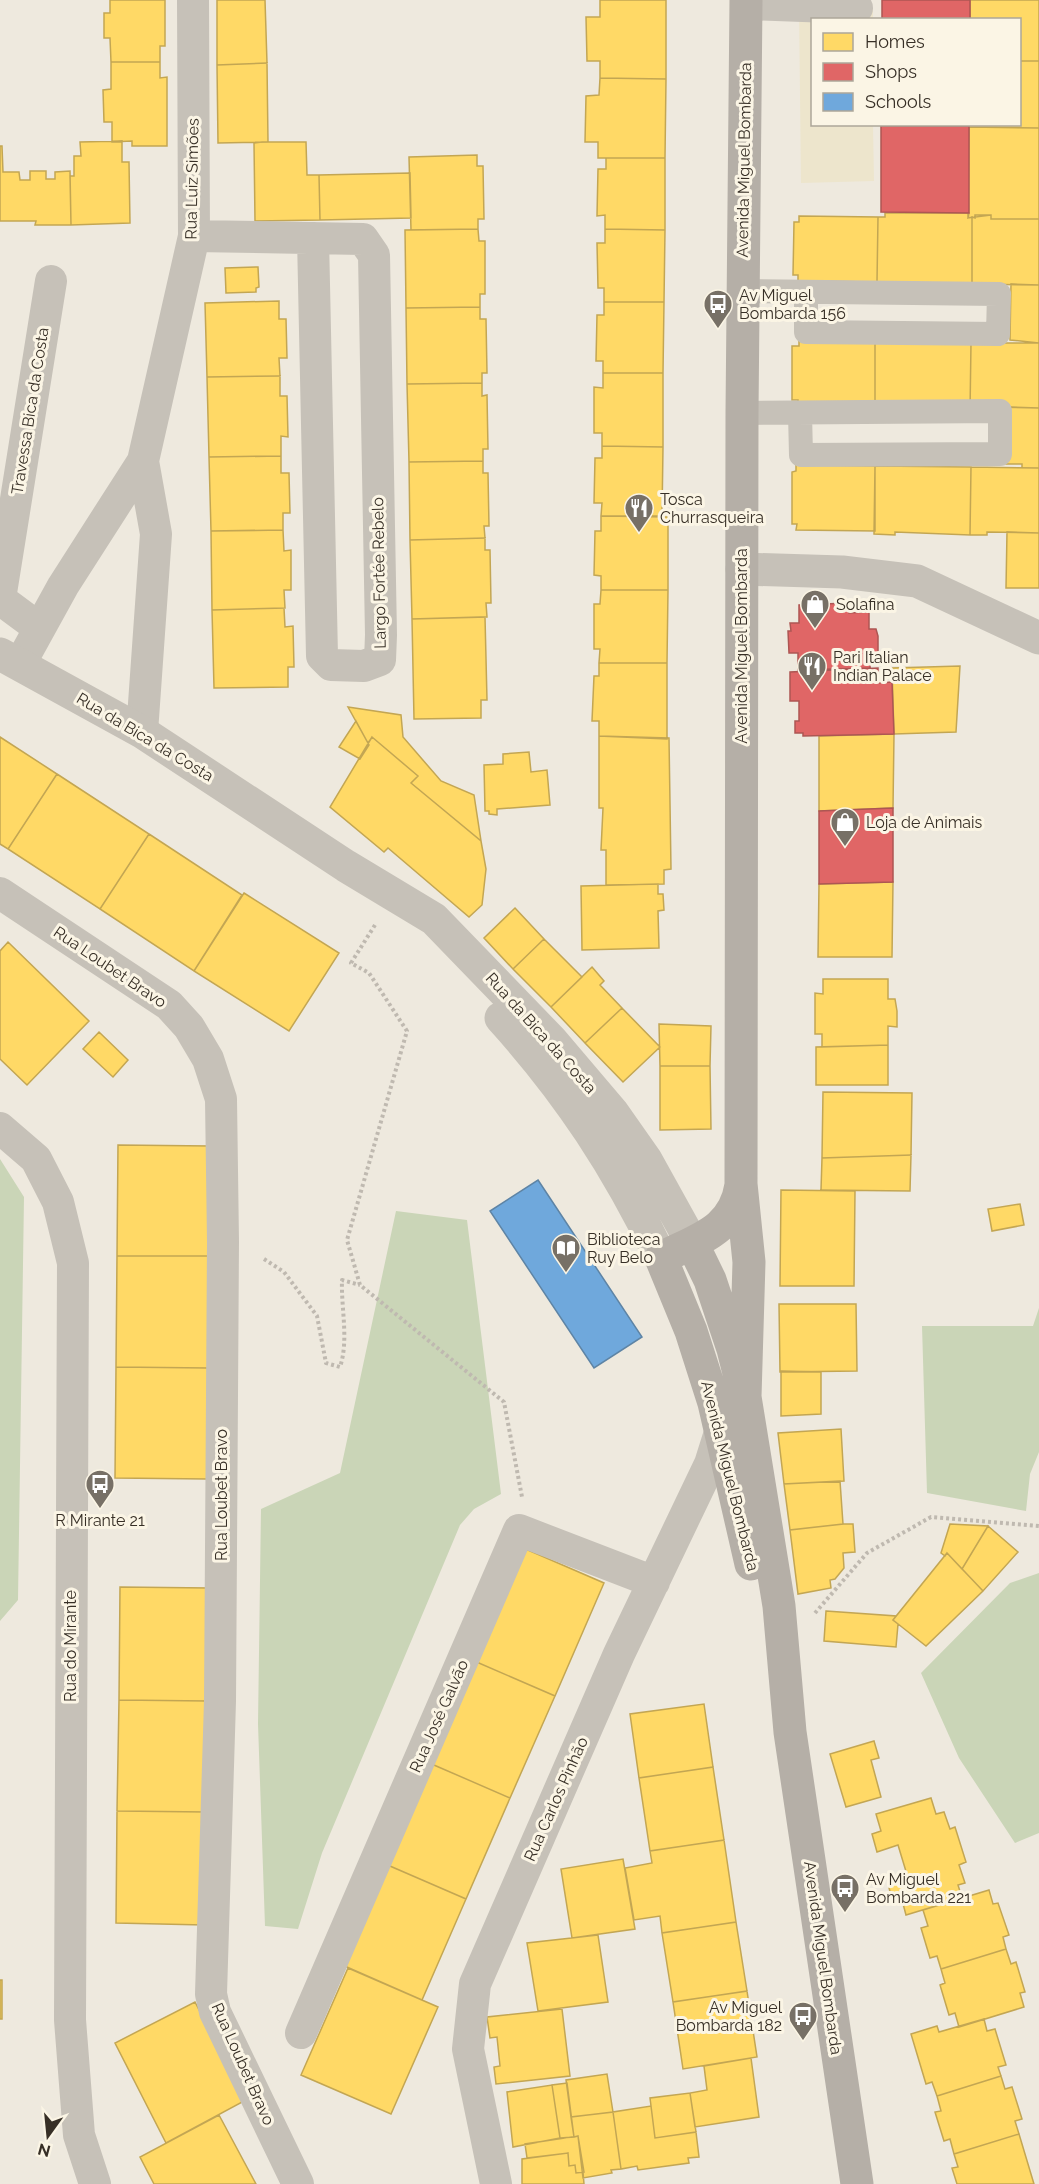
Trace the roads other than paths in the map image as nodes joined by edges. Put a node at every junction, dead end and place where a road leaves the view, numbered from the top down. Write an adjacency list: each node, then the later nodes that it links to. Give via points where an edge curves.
1 (194, 0): 4 (street, Rua Luiz Simões)
2 (746, 2): 3 (street); 7 (main road, Avenida Miguel Bombarda)
3 (857, 8)
4 (194, 236): 5 (street, Largo Fortée Rebelo); 11 (street, Rua Luiz Simões)
5 (313, 238): 5 (street, Largo Fortée Rebelo, via 322,656 331,665 364,666 380,660 381,635 374,255 363,239)
6 (51, 281): 15 (street, Travessa Bica da Costa, via 0,599)
7 (742, 291): 8 (street); 9 (main road, Avenida Miguel Bombarda)
8 (806, 292): 8 (street, via 999,294 998,334 806,332)
9 (742, 413): 10 (street); 14 (main road, Avenida Miguel Bombarda)
10 (800, 413): 10 (street, via 1000,411 1000,454 801,455)
11 (143, 461): 12 (street, Rua Luiz Simões); 13 (street, Rua Luiz Simões)
12 (112, 511): 13 (street, via 130,509); 15 (street, Rua Luiz Simões)
13 (156, 534): 18 (street, Rua Luiz Simões)
14 (742, 569): 16 (street, via 842,572 917,581); 22 (main road, Avenida Miguel Bombarda)
15 (39, 628): 17 (street, Rua Luiz Simões)
16 (1039, 638)
17 (10, 659): 18 (street, Rua da Bica da Costa)
18 (142, 732): 19 (street, Rua da Bica da Costa)
19 (346, 866): 23 (street, Rua da Bica da Costa, via 434,920 551,1040 646,1160); 24 (street, Rua da Bica da Costa, via 503,1020 564,1092 607,1155)
20 (0, 893): 31 (street, Rua Loubet Bravo, via 169,1005 189,1027 208,1059 221,1099 224,1242 220,1689 211,1994 215,2012)
21 (0, 1128): 30 (street, Rua do Mirante, via 36,1159 58,1202 73,1263 70,2020 79,2135)
22 (741, 1184): 23 (main road, Avenida Miguel Bombarda, via 734,1210 726,1222); 25 (main road, Avenida Miguel Bombarda, via 749,1262)
23 (692, 1243): 24 (main road, Avenida Miguel Bombarda); 25 (main road, Avenida Miguel Bombarda, via 710,1280)
24 (661, 1258): 26 (main road, Avenida Miguel Bombarda, via 691,1331)
25 (745, 1397): 28 (main road, Avenida Miguel Bombarda, via 779,1606)
26 (720, 1429): 27 (street, Rua Carlos Pinhão, via 710,1464); 28 (main road, Avenida Miguel Bombarda)
27 (654, 1582): 29 (street, Rua José Galvão, via 519,1530); 32 (street, Rua Carlos Pinhão, via 475,1984 468,2049)
28 (790, 1732): 33 (main road, Avenida Miguel Bombarda)
29 (301, 2033)
30 (95, 2184)
31 (298, 2184)
32 (496, 2184)
33 (857, 2184)

